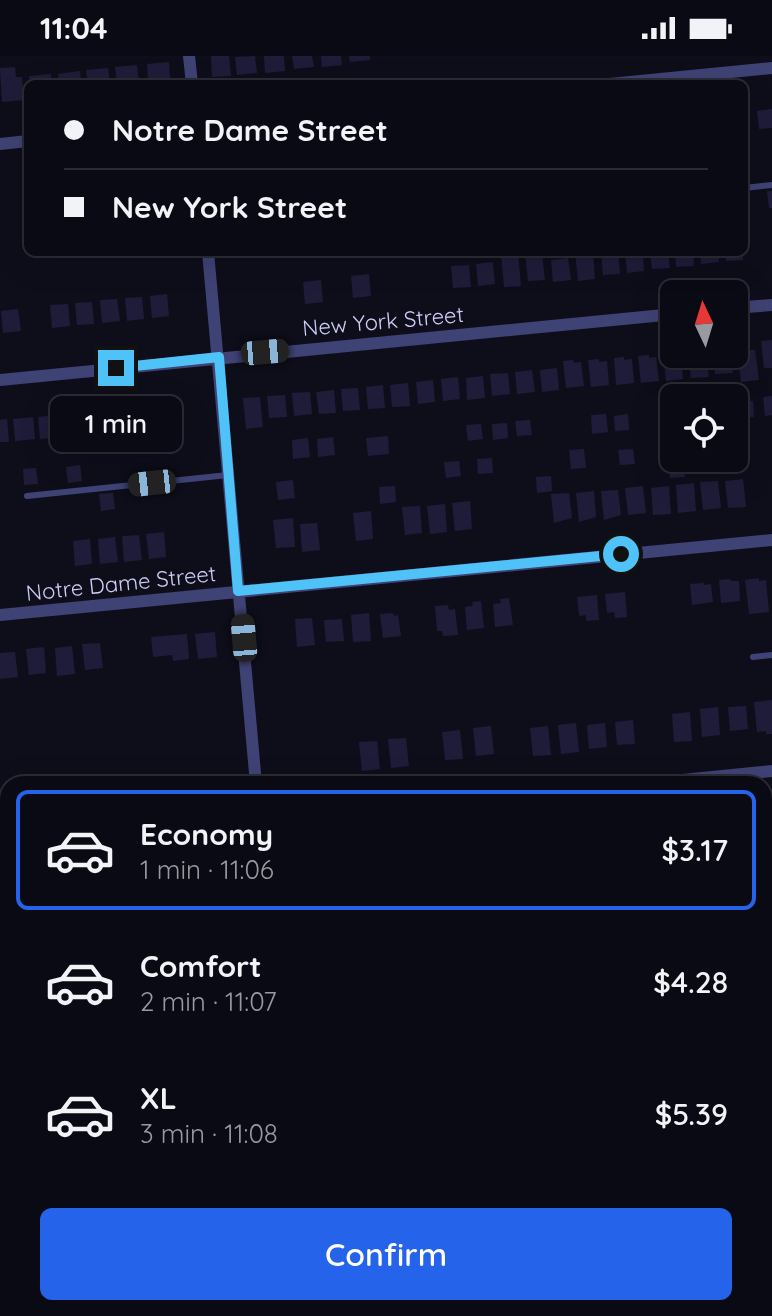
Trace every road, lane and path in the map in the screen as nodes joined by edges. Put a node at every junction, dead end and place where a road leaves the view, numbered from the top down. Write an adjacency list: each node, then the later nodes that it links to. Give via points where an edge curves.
1 (189, 56): 3 (street)
2 (772, 68): 4 (street)
3 (192, 80)
4 (650, 80)
5 (24, 141): 6 (street)
6 (0, 144)
7 (772, 185): 8 (lane)
8 (748, 188)
9 (208, 256): 13 (street)
10 (772, 305): 11 (street)
11 (748, 307)
12 (660, 315): 13 (street, New York Street)
13 (219, 357): 14 (street, New York Street); 15 (street)
14 (0, 380)
15 (228, 475): 16 (lane); 18 (street)
16 (27, 496)
17 (772, 540): 18 (street, Notre Dame Street)
18 (238, 591): 19 (street, Notre Dame Street); 23 (street)
19 (0, 615)
20 (772, 655): 21 (lane)
21 (753, 657)
22 (772, 771): 24 (street)
23 (255, 776)
24 (722, 776)

